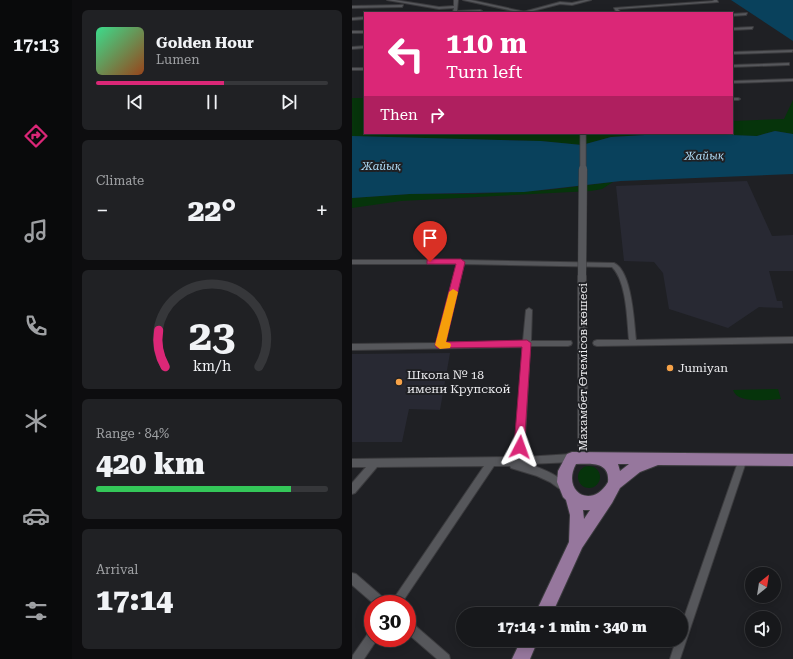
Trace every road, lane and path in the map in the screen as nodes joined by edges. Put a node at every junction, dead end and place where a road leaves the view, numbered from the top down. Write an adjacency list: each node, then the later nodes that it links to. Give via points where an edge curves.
1 (389, 0): 7 (street)
2 (456, 0): 10 (street)
3 (465, 0): 13 (main road)
4 (546, 0): 8 (street)
5 (589, 0): 8 (street, via 572,4)
6 (715, 0): 15 (street, via 716,2 616,8)
7 (405, 3): 9 (street); 10 (street, via 439,8); 11 (street)
8 (560, 3): 14 (street)
9 (352, 7)
10 (456, 7): 12 (street, via 455,12)
11 (401, 9)
12 (480, 10)
13 (512, 11): 14 (main road)
14 (527, 12)
15 (618, 12)
16 (746, 14): 17 (street)
17 (733, 15)
18 (364, 18): 19 (street)
19 (352, 19)
20 (752, 28): 21 (street)
21 (733, 29)
22 (352, 32): 23 (street)
23 (364, 32)
24 (364, 47): 25 (street)
25 (352, 48)
26 (792, 51): 27 (street)
27 (733, 53)
28 (788, 64): 29 (street)
29 (733, 66)
30 (364, 68): 31 (street)
31 (352, 69)
32 (793, 80): 33 (street)
33 (733, 82)
34 (733, 99): 35 (street)
35 (738, 99)
36 (583, 134): 47 (main road, Махамбет Өтемісов көшесі, bridge)
37 (352, 262): 38 (street)
38 (461, 262): 41 (street, via 614,265 620,270 627,297); 45 (street)
39 (529, 310): 42 (street)
40 (793, 340): 41 (street)
41 (633, 342): 44 (street)
42 (527, 343): 43 (street); 45 (street); 53 (street)
43 (568, 343)
44 (597, 343)
45 (440, 345): 46 (street)
46 (352, 347)
47 (578, 458): 48 (main road, Махамбет Өтемісов көшесі); 53 (street); 58 (main road, Махамбет Өтемісов көшесі, via 564,472 564,484)
48 (600, 458): 49 (main road); 56 (main road, Махамбет Өтемісов көшесі, via 610,464 614,471)
49 (659, 458): 50 (main road); 56 (main road, via 635,468)
50 (743, 459): 51 (main road); 71 (street)
51 (793, 460)
52 (497, 462): 53 (street); 55 (street); 58 (street, via 524,466 542,473 556,481); 63 (street)
53 (519, 462)
54 (352, 463): 55 (street)
55 (374, 464): 57 (street)
56 (615, 483): 59 (main road, Махамбет Өтемісов көшесі)
57 (352, 490)
58 (569, 494): 59 (main road, via 588,504 597,503); 60 (main road, Махамбет Өтемісов көшесі, via 577,514)
59 (608, 497): 60 (main road, Махамбет Өтемісов көшесі)
60 (577, 543): 64 (main road, Махамбет Өтемісов көшесі)
61 (352, 578): 62 (street)
62 (372, 595)
63 (401, 595)
64 (546, 607)
65 (416, 634): 69 (street)
66 (365, 647): 68 (street)
67 (527, 647): 70 (main road)
68 (357, 659)
69 (445, 659)
70 (521, 659)
71 (675, 659)

